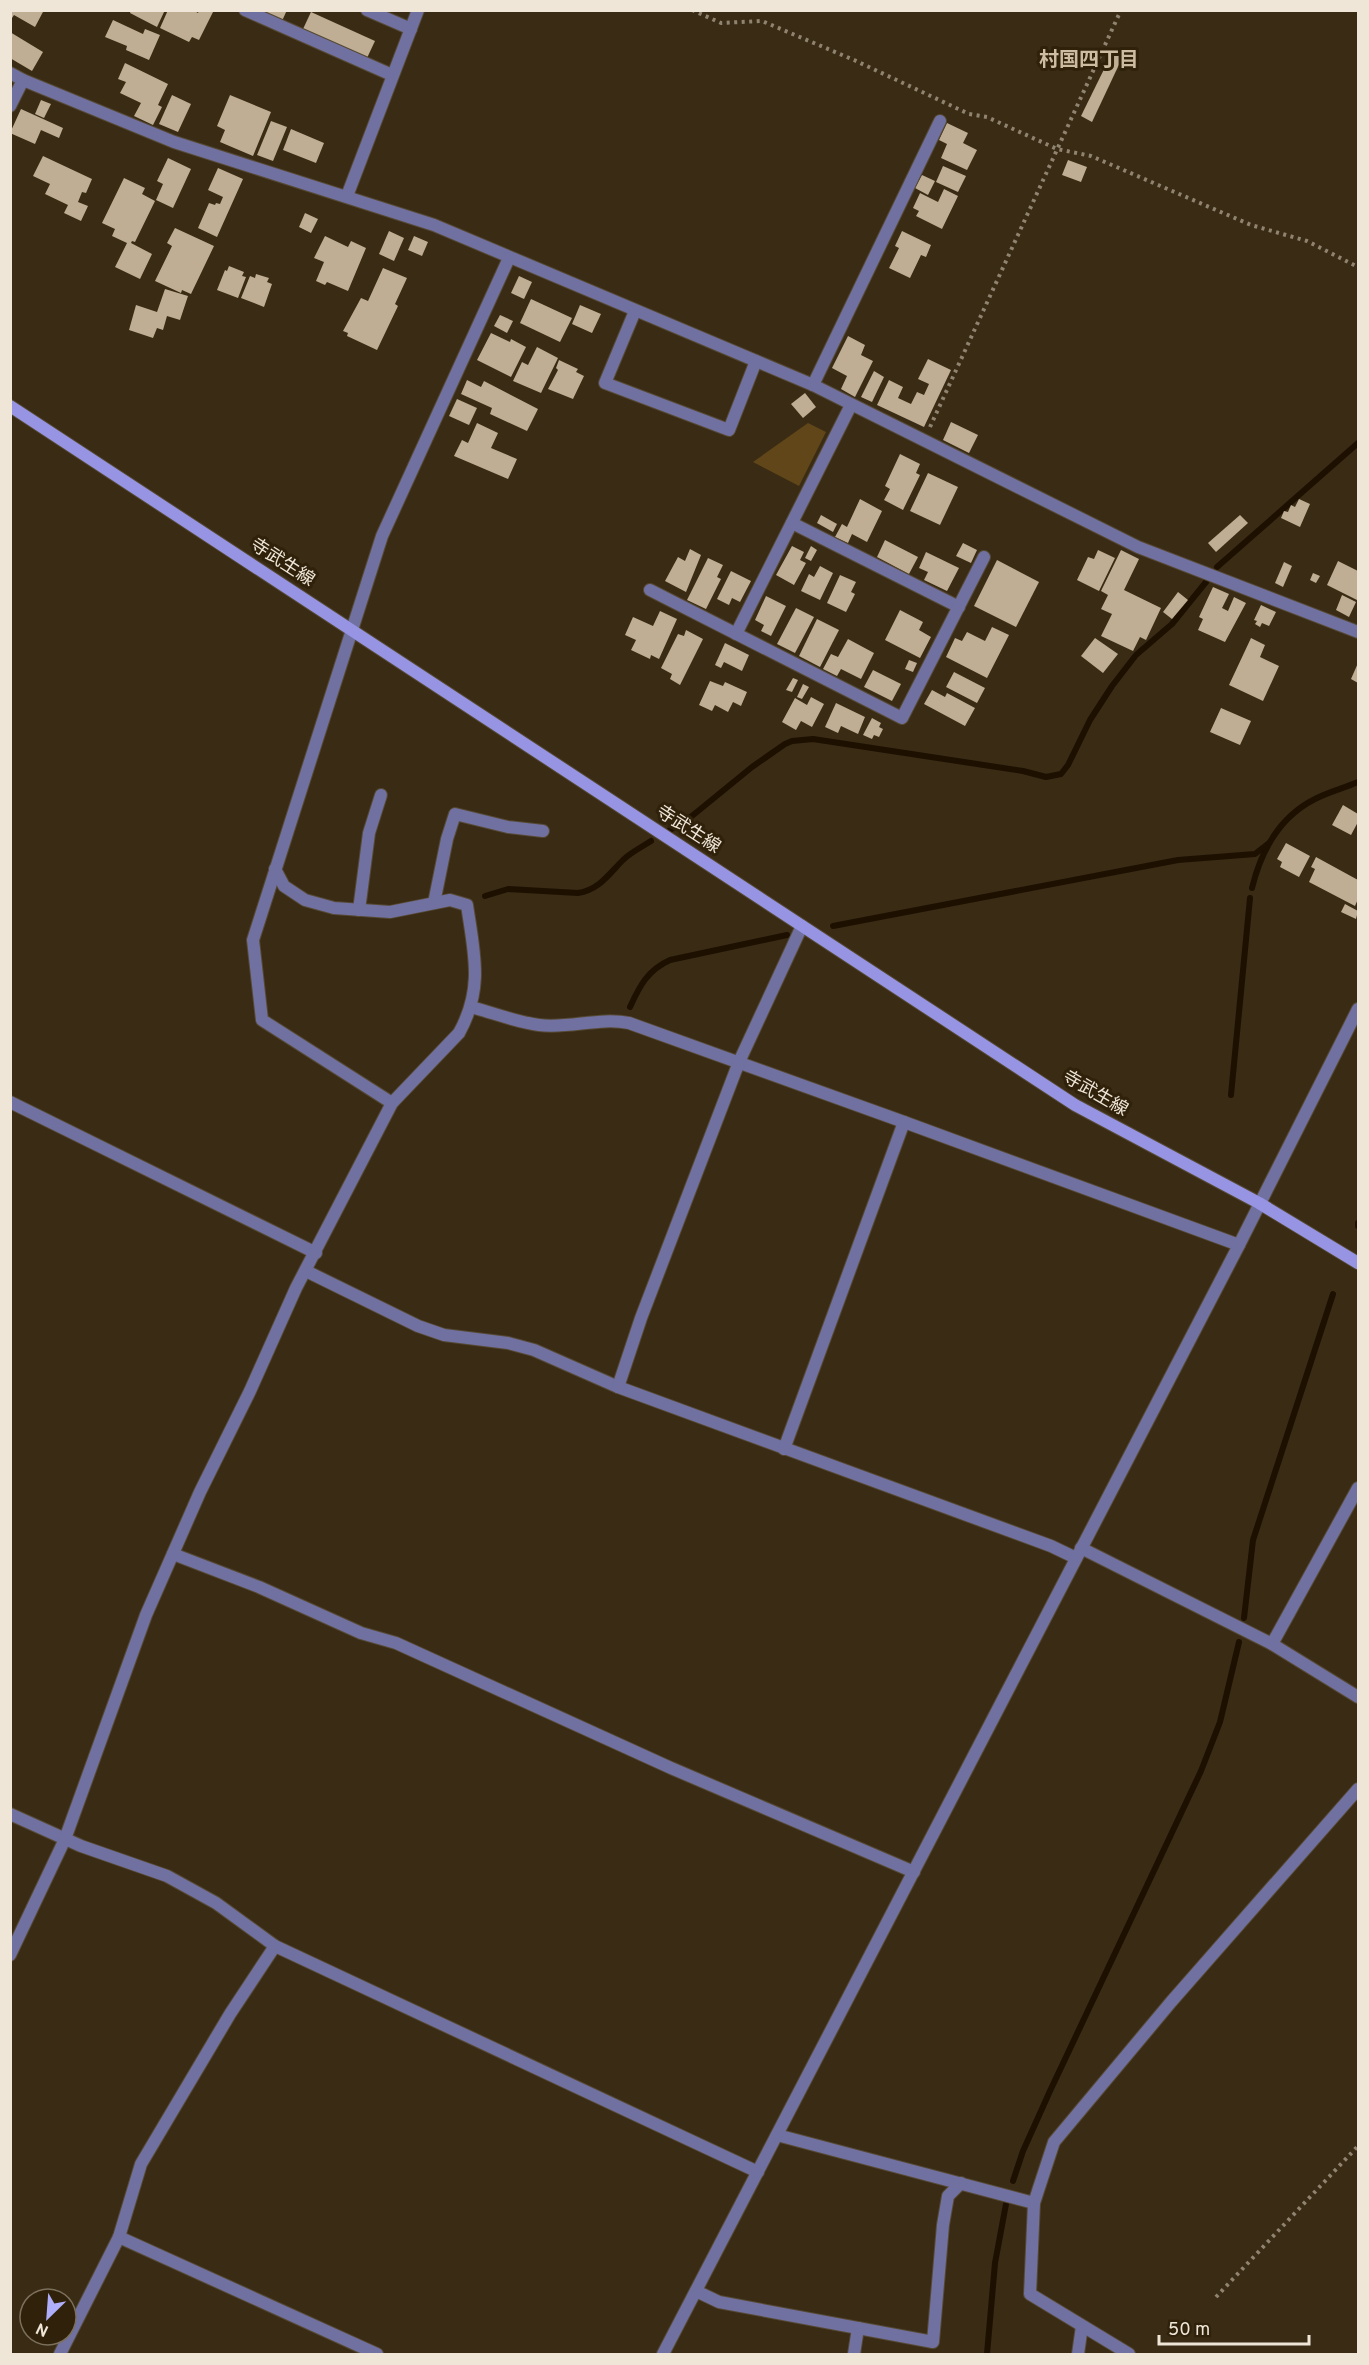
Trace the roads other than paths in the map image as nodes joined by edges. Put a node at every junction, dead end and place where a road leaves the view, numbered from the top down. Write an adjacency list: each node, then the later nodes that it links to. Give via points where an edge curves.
1 (245, 10): 6 (street)
2 (367, 10): 4 (street)
3 (417, 10): 4 (street)
4 (411, 29): 6 (street)
5 (10, 73): 7 (street)
6 (392, 75): 10 (street)
7 (23, 80): 8 (street); 10 (street, via 174,141)
8 (10, 106)
9 (940, 121): 14 (street)
10 (347, 196): 11 (street, via 434,225)
11 (509, 258): 12 (street); 21 (street, via 382,536)
12 (635, 311): 13 (street); 13 (street, via 605,383 729,430)
13 (756, 361): 14 (street)
14 (813, 385): 15 (street)
15 (851, 405): 17 (street); 22 (street, via 1138,547)
16 (10, 406): 21 (main road, 寺武生線)
17 (792, 523): 20 (street); 23 (street)
18 (984, 557): 20 (street)
19 (650, 590): 23 (street)
20 (959, 607): 23 (street, via 902,718)
21 (352, 631): 26 (street); 29 (main road, 寺武生線)
22 (1359, 632)
23 (736, 634)
24 (381, 795): 28 (street, via 369,833)
25 (543, 831): 27 (street, via 455,814)
26 (275, 869): 28 (street, via 284,886 305,900); 34 (street, via 253,940 262,1020)
27 (434, 903): 28 (street, via 390,912); 30 (street, via 450,900 467,905 476,972)
28 (359, 910)
29 (802, 926): 32 (street); 36 (main road, 寺武生線, via 1075,1105)
30 (471, 1007): 32 (street, via 540,1025 621,1021); 34 (street, via 448,1047)
31 (1359, 1009): 36 (street)
32 (740, 1062): 35 (street); 41 (street)
33 (10, 1102): 38 (street)
34 (392, 1103): 38 (street)
35 (904, 1122): 37 (street); 42 (street)
36 (1259, 1203): 37 (street); 39 (main road, 寺武生線)
37 (1239, 1245): 44 (street)
38 (316, 1253): 40 (street)
39 (1359, 1263)
40 (306, 1271): 41 (street, via 418,1326 444,1335 534,1350); 45 (street)
41 (618, 1388): 42 (street)
42 (784, 1449): 44 (street)
43 (1359, 1488): 46 (street)
44 (1079, 1553): 46 (street); 51 (street)
45 (174, 1554): 50 (street, via 146,1615); 51 (street, via 361,1633 396,1642 671,1768)
46 (1272, 1644): 47 (street)
47 (1359, 1696)
48 (1359, 1789): 57 (street, via 1054,2142)
49 (10, 1815): 50 (street)
50 (65, 1839): 52 (street, via 167,1876 216,1903); 53 (street)
51 (914, 1872): 54 (street)
52 (275, 1946): 55 (street); 58 (street, via 141,2164)
53 (10, 1955)
54 (777, 2135): 55 (street); 56 (street)
55 (758, 2172): 59 (street)
56 (961, 2184): 57 (street); 61 (street, via 948,2196 933,2342)
57 (1034, 2203): 60 (street, via 1030,2294)
58 (119, 2237): 62 (street); 63 (street)
59 (696, 2291): 61 (street, via 719,2302); 64 (street)
60 (1082, 2326): 66 (street); 67 (street)
61 (858, 2328): 65 (street)
62 (60, 2355)
63 (377, 2355)
64 (663, 2355)
65 (854, 2355)
66 (1078, 2355)
67 (1129, 2355)

